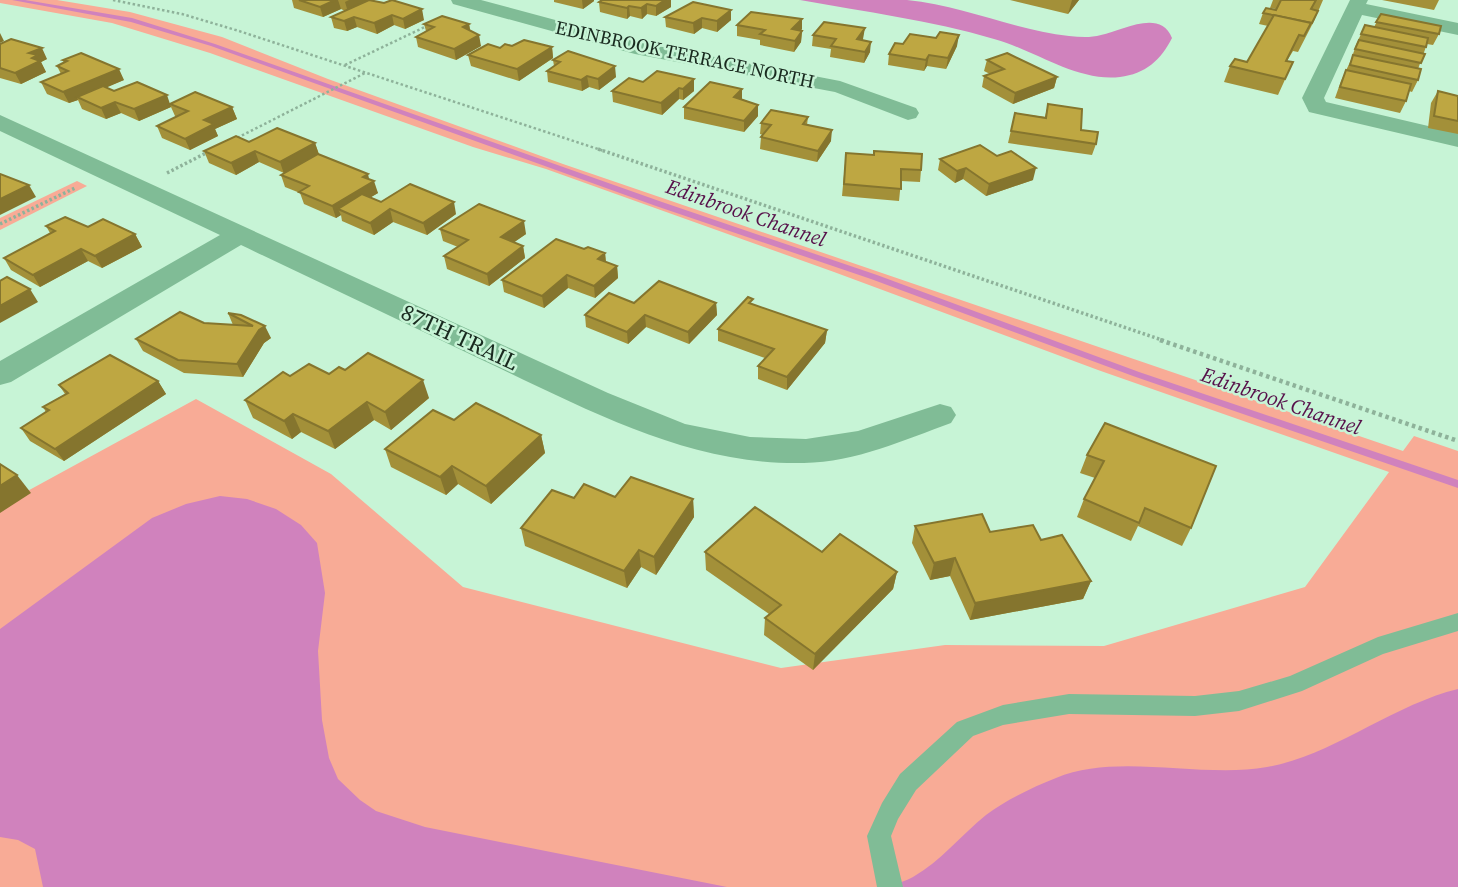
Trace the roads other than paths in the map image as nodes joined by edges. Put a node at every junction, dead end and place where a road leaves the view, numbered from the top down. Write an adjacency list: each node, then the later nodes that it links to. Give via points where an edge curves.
1 (469, 1): 4 (street, EDINBROOK TERRACE NORTH, via 635,48 840,87)
2 (1358, 4): 3 (street); 6 (street, via 1314,98 1317,107)
3 (1458, 29)
4 (908, 113)
5 (0, 121): 7 (street, 87TH TRAIL)
6 (1458, 140)
7 (240, 235): 8 (street); 9 (street, 87TH TRAIL, via 597,401 679,434 750,449 806,451 861,443)
8 (0, 375)
9 (940, 415)
10 (1458, 622): 11 (lane, via 1378,646 1294,684 1239,701 1195,706 1069,704 1003,715 965,729 908,782 890,811 879,836)
11 (890, 887)

